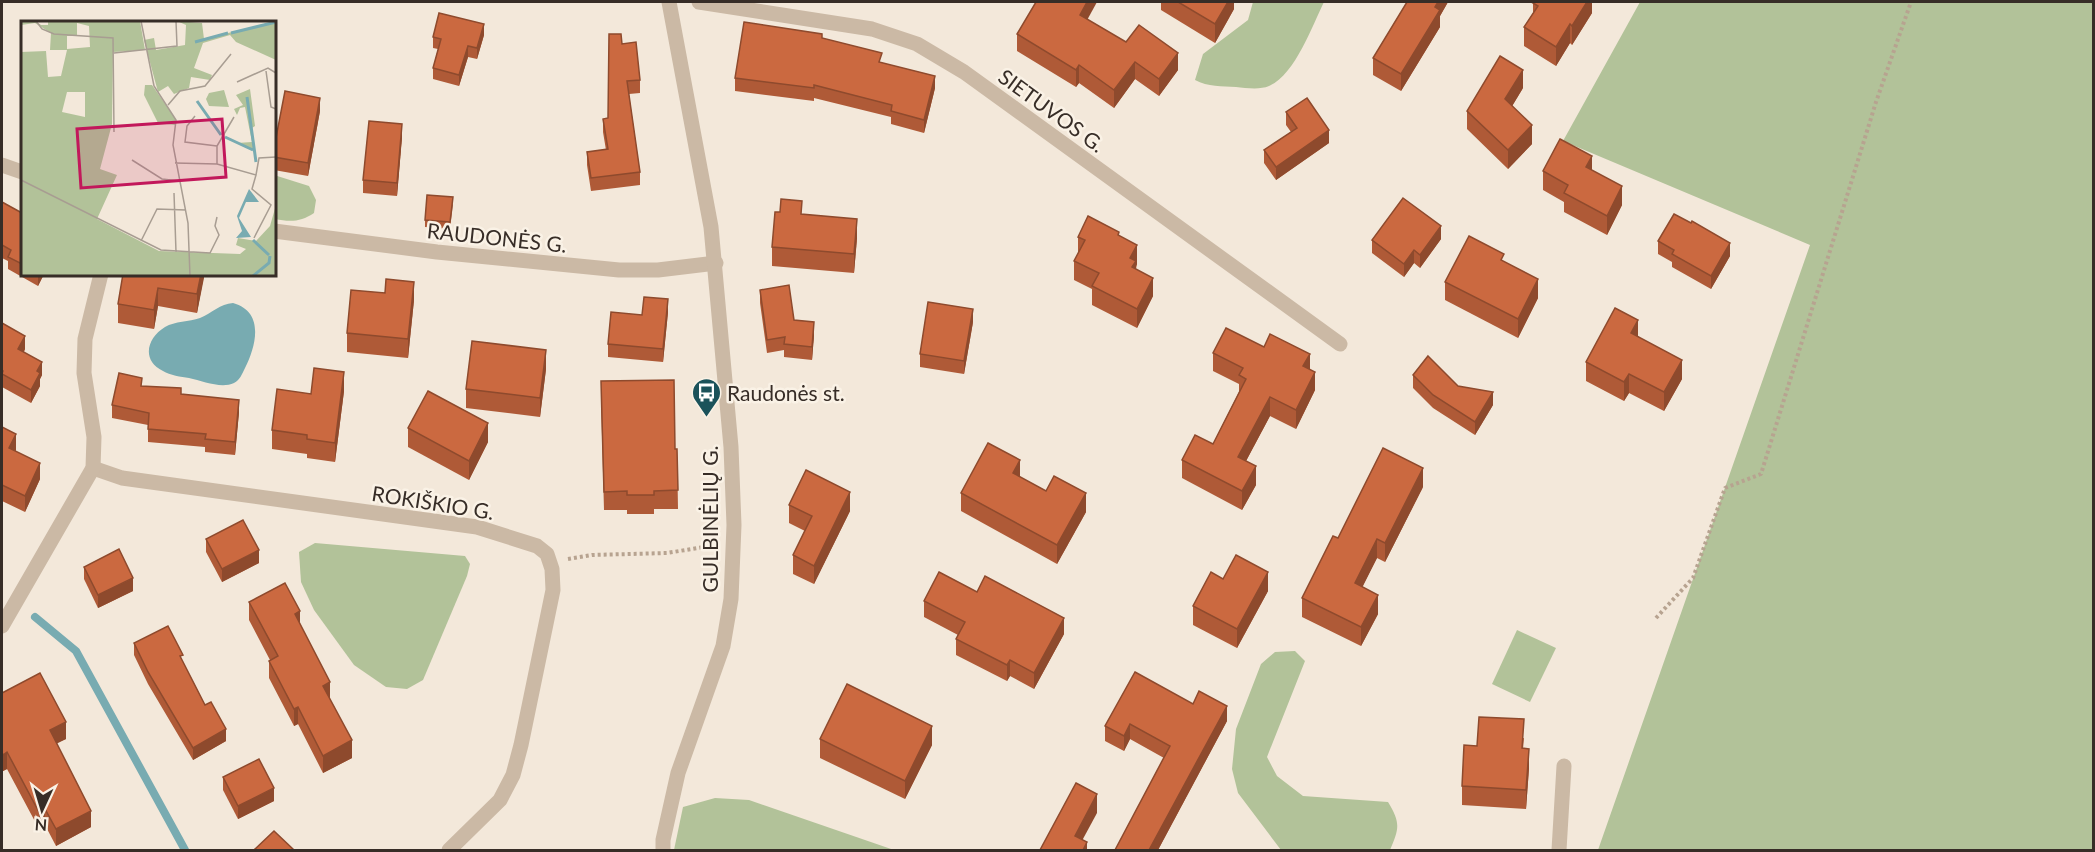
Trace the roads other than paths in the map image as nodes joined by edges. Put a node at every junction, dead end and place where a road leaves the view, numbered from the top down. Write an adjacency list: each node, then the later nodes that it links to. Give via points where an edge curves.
1 (669, 2): 6 (street, GULBINĖLIŲ G.)
2 (699, 2): 8 (street, SIETUVOS G., via 872,28 917,44 964,72)
3 (2, 165): 4 (street)
4 (21, 172)
5 (276, 231): 6 (street, RAUDONĖS G., via 620,270)
6 (716, 263): 13 (street, GULBINĖLIŲ G., via 731,447 731,599 723,646 678,773)
7 (101, 276): 9 (street, via 85,339 84,373 94,437)
8 (1341, 344)
9 (93, 468): 10 (street); 12 (street, ROKIŠKIO G., via 122,478 477,527 537,546 547,554 553,590 513,775 500,800)
10 (2, 626)
11 (1564, 766): 14 (street)
12 (449, 850)
13 (663, 850)
14 (1559, 850)

